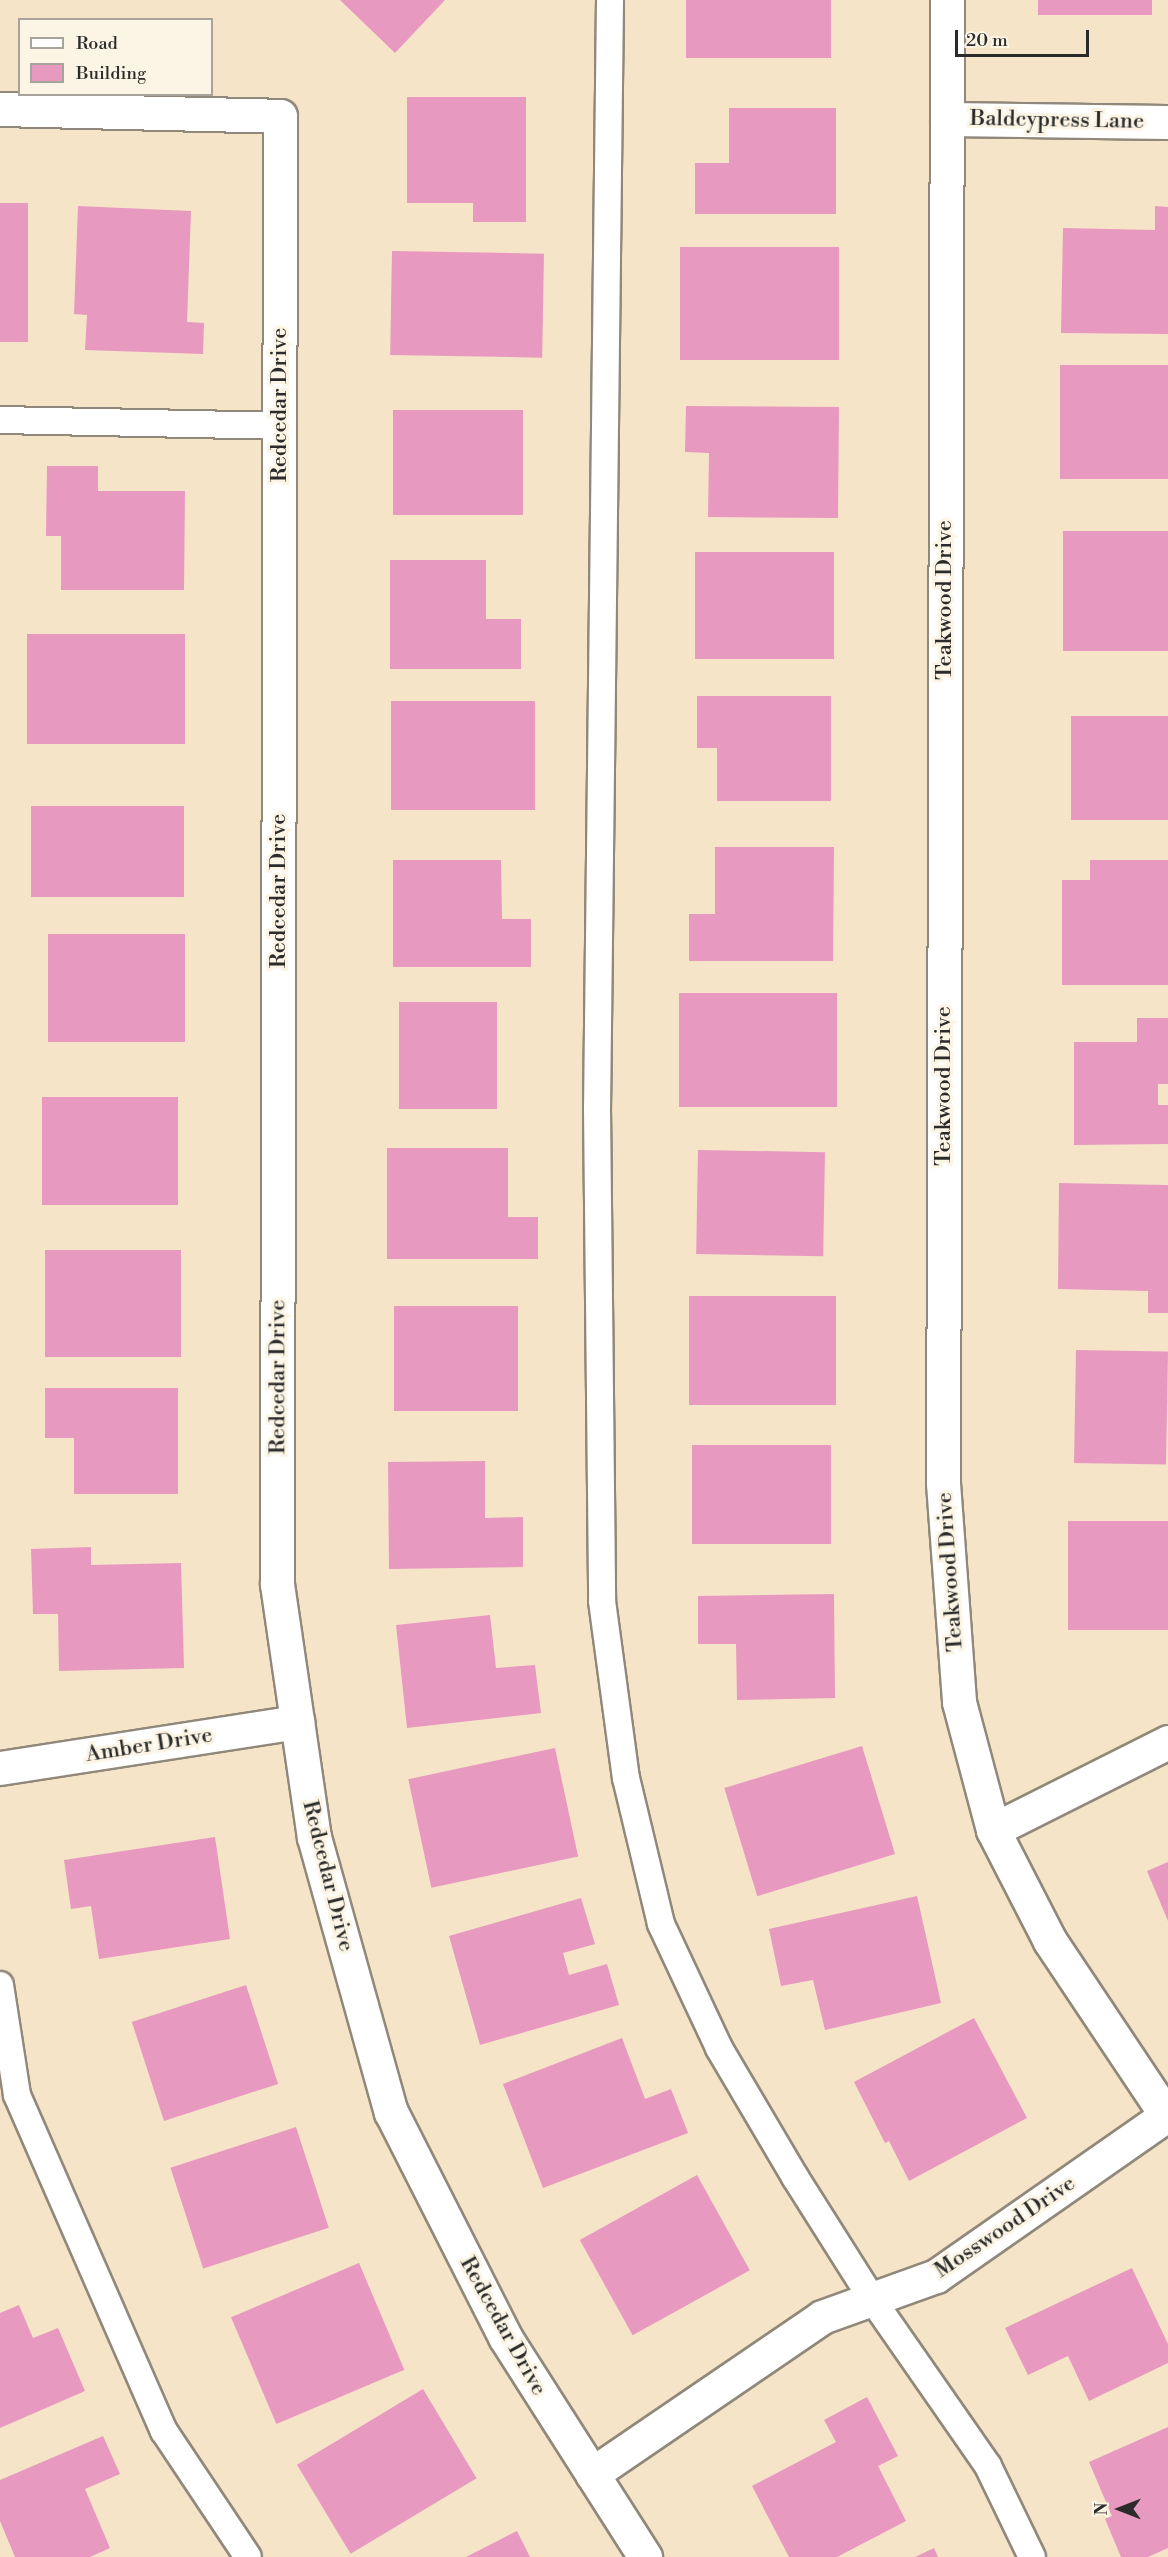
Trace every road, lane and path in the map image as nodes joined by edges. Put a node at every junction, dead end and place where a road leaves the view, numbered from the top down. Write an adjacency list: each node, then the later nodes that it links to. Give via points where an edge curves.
1 (610, 0): 14 (lane, via 597,1108 602,1601 626,1778 661,1924 719,2048)
2 (946, 0): 4 (street, Teakwood Drive)
3 (0, 109): 7 (street, Redcedar Drive, via 280,116)
4 (946, 119): 5 (street, Baldcypress Lane); 11 (street, Teakwood Drive, via 943,1484 959,1702)
5 (1168, 122)
6 (0, 420): 7 (lane)
7 (279, 426): 8 (street, Redcedar Drive, via 277,1584)
8 (297, 1722): 10 (street, Amber Drive); 15 (street, Redcedar Drive, via 314,1837 391,2112 505,2337)
9 (1168, 1742): 11 (street)
10 (0, 1768)
11 (993, 1830): 13 (street, Teakwood Drive, via 1050,1941)
12 (0, 1985): 16 (lane, via 17,2095 164,2431)
13 (1168, 2116): 14 (street, Mosswood Drive, via 936,2276)
14 (872, 2299): 15 (street, Mosswood Drive, via 822,2317); 18 (lane, via 988,2466)
15 (592, 2474): 17 (street, Redcedar Drive)
16 (248, 2557)
17 (645, 2557)
18 (1032, 2557)

